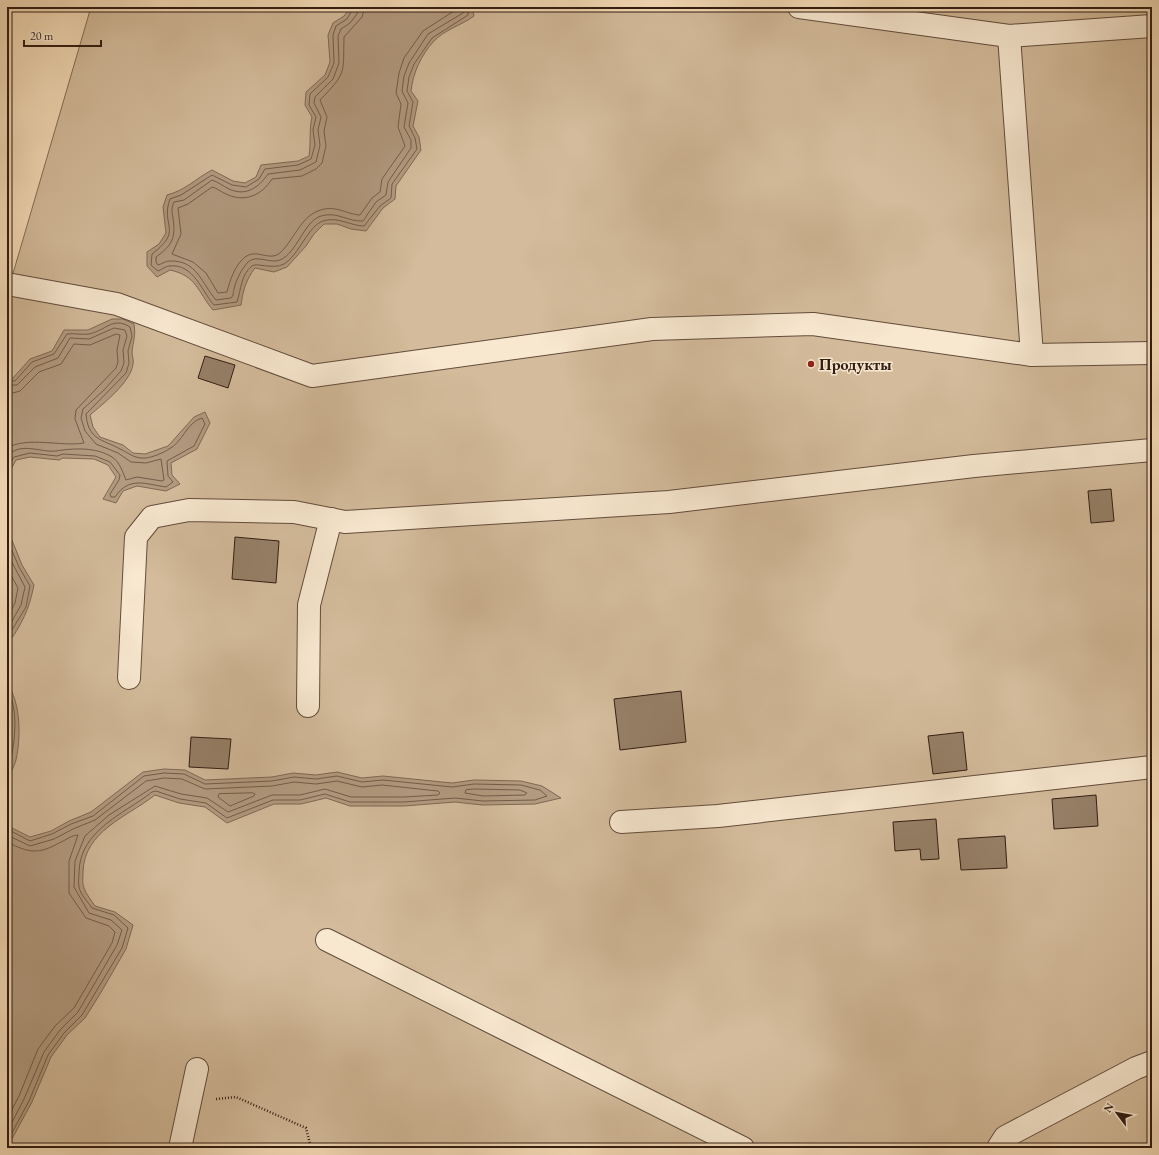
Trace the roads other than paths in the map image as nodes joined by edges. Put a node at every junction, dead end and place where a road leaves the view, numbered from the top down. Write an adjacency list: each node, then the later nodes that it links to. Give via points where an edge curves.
1 (799, 7): 3 (street)
2 (1152, 26): 3 (street)
3 (1009, 36): 6 (street)
4 (7, 284): 6 (street, via 117,304 312,376 652,329 813,324)
5 (1152, 353): 6 (street)
6 (1032, 355)
7 (1152, 450): 8 (street, via 974,466 669,502 345,522)
8 (331, 519): 9 (street, via 294,512 204,510 189,510 152,517 136,537); 10 (street, via 310,605)
9 (129, 678)
10 (308, 706)
11 (1152, 767): 12 (street, via 718,816)
12 (621, 822)
13 (327, 940): 17 (street)
14 (1152, 1062): 18 (street, via 1005,1137)
15 (197, 1069): 16 (street)
16 (180, 1148)
17 (743, 1148)
18 (998, 1148)

